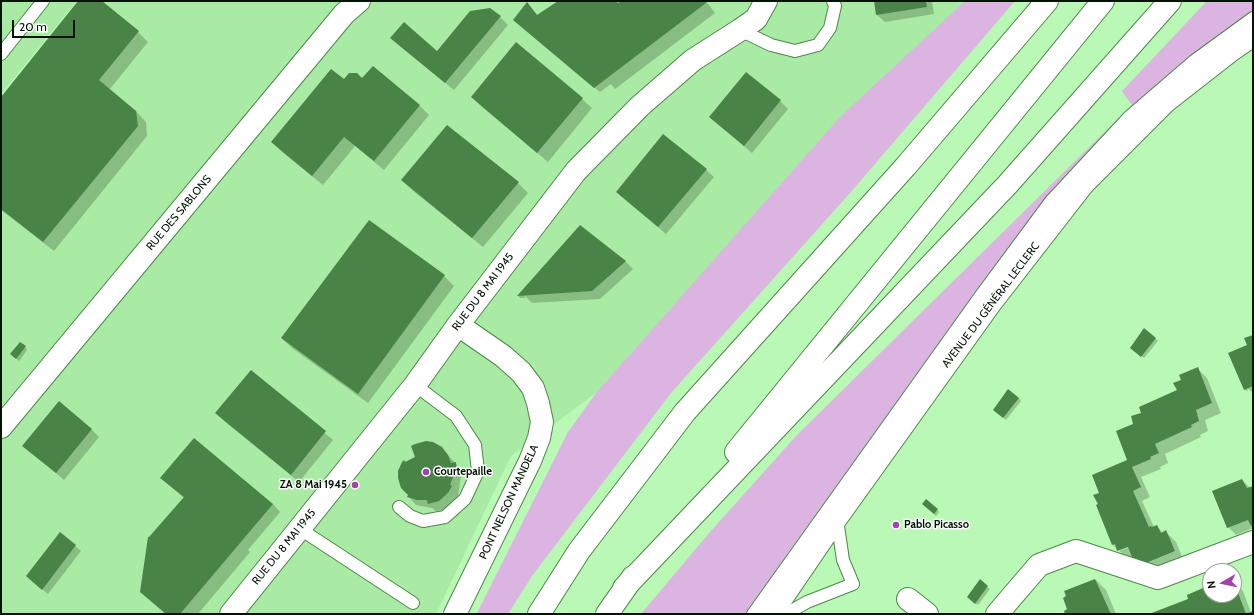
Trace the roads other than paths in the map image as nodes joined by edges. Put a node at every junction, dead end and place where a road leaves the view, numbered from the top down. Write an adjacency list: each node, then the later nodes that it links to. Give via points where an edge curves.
1 (43, 1): 11 (lane)
2 (359, 1): 14 (main road, RUE DES SABLONS, via 344,14)
3 (766, 1): 9 (main road, RUE DU 8 MAI 1945, via 756,19)
4 (833, 1): 9 (lane, via 835,6 830,28 818,45 795,51 771,45)
5 (1047, 1): 25 (main road, via 906,166 685,412 579,551)
6 (1103, 1): 19 (main road)
7 (1170, 1): 19 (main road, via 1008,184)
8 (1253, 18): 27 (lane, via 1194,61 1130,117 1051,201)
9 (740, 30): 12 (main road, RUE DU 8 MAI 1945, via 693,60 640,106 576,171)
10 (1253, 35): 16 (main road, AVENUE DU GÉNÉRAL LECLERC, via 1166,101 1083,184 989,305)
11 (1, 54)
12 (458, 325): 13 (main road, RUE DU 8 MAI 1945); 24 (main road, PONT NELSON MANDELA, via 503,356 521,372 533,388 542,422 530,461)
13 (415, 385): 15 (lane, via 456,416 475,445 478,471 466,499 445,517 423,521 410,516); 17 (main road, RUE DU 8 MAI 1945)
14 (1, 427)
15 (399, 507)
16 (837, 518): 28 (main road, AVENUE DU GÉNÉRAL LECLERC); 29 (lane, via 843,560 854,584 807,602)
17 (300, 529): 21 (lane); 23 (main road, RUE DU 8 MAI 1945)
18 (1253, 542): 22 (main road, via 1158,578 1076,551 1039,565)
19 (624, 588): 26 (main road)
20 (908, 599): 30 (main road)
21 (413, 603)
22 (1001, 610)
23 (230, 614)
24 (455, 614)
25 (539, 614)
26 (607, 614)
27 (753, 614)
28 (771, 614)
29 (786, 614)
30 (925, 614)

